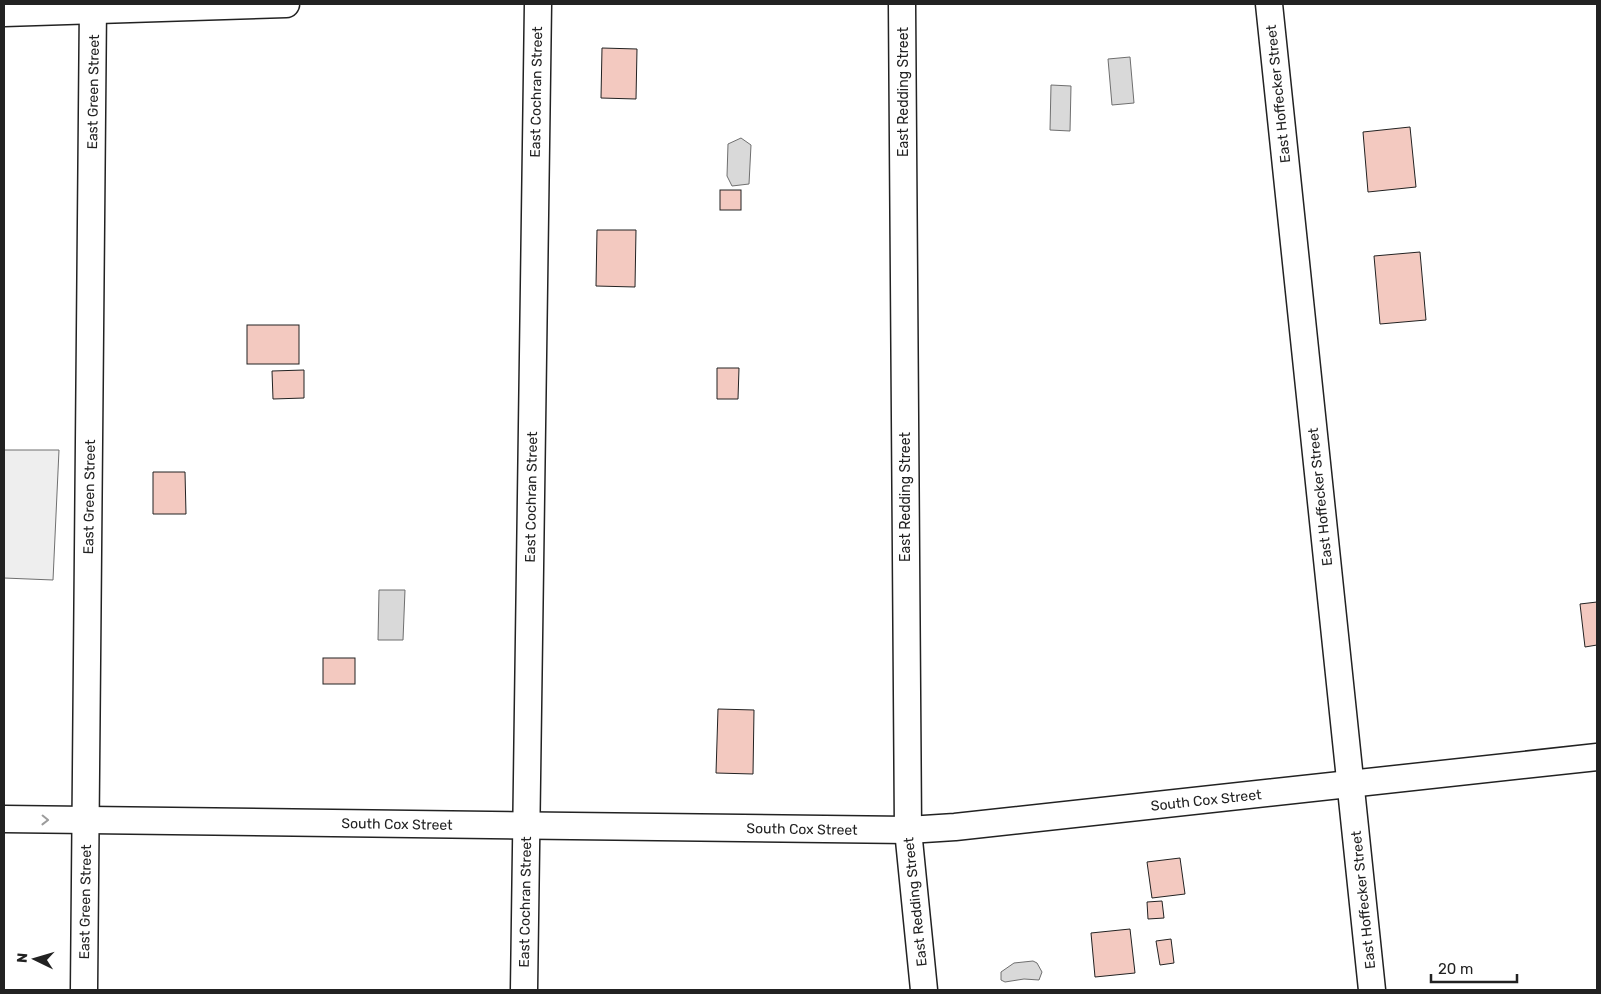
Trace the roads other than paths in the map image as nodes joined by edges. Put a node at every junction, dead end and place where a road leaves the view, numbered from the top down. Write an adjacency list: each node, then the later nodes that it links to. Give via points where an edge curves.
1 (286, 4): 5 (street)
2 (538, 4): 11 (street, East Cochran Street)
3 (902, 4): 12 (street, East Redding Street)
4 (1269, 4): 8 (street, East Hoffecker Street)
5 (93, 6): 6 (street); 10 (street, East Green Street)
6 (4, 13)
7 (1597, 757): 8 (street, South Cox Street)
8 (1350, 784): 12 (street, South Cox Street); 16 (street, East Hoffecker Street)
9 (4, 819): 10 (street, South Cox Street, one-way to 10)
10 (86, 821): 11 (street, South Cox Street); 13 (street, East Green Street)
11 (526, 826): 12 (street, South Cox Street); 14 (street, East Cochran Street)
12 (908, 830): 15 (street, East Redding Street)
13 (84, 990)
14 (524, 990)
15 (924, 990)
16 (1372, 990)

